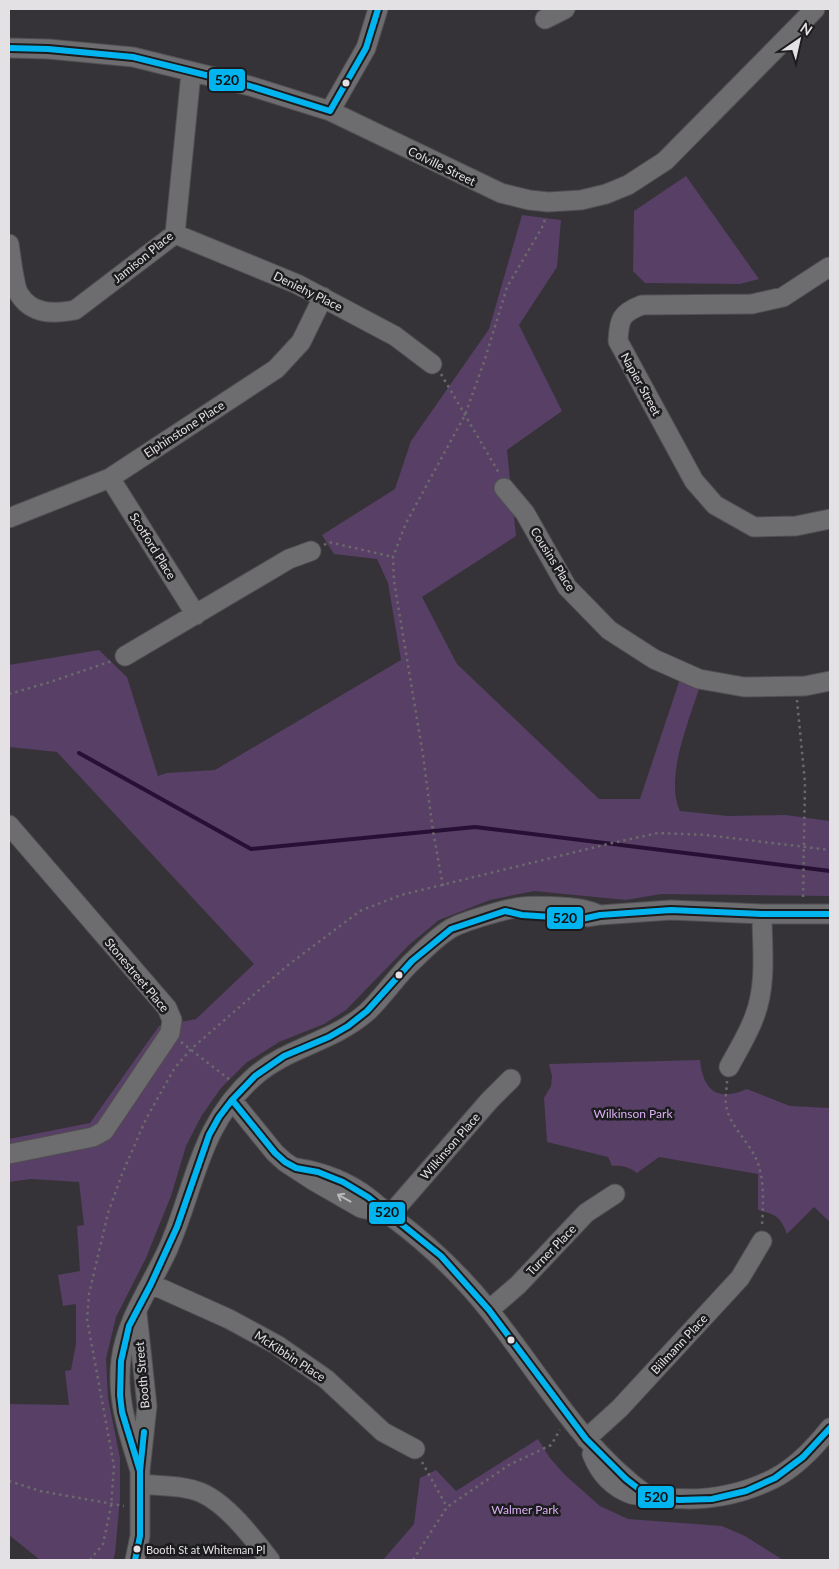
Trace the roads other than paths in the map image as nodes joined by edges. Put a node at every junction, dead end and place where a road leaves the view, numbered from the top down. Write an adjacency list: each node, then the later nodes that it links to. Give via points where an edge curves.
1 (378, 9): 7 (street, via 366,48)
2 (565, 9): 4 (street)
3 (815, 9): 7 (street, Colville Street, via 665,161 628,185 581,200 548,202 501,194)
4 (545, 19)
5 (9, 48): 6 (street, Colville Street, via 133,57)
6 (191, 73): 7 (street, Colville Street, via 250,86); 8 (street, Jamison Place)
7 (330, 111)
8 (175, 234): 9 (street, Jamison Place, via 75,310 60,313 36,309 18,293); 11 (street, Deniehy Place)
9 (9, 244)
10 (829, 267): 16 (street, Napier Street, via 783,297 752,304 642,305 628,311 619,322 618,341 694,480 715,505 754,526 796,526)
11 (323, 297): 12 (street, Deniehy Place, via 394,336); 13 (street, Elphinstone Place, via 301,342 276,369)
12 (432, 364)
13 (110, 478): 15 (street, Elphinstone Place); 18 (street, Scotford Place)
14 (504, 488): 20 (street, Cousins Place, via 525,513 567,587 610,630 654,659 699,678 744,687 796,686)
15 (9, 518)
16 (830, 519)
17 (311, 551): 18 (street, via 289,559)
18 (196, 614): 19 (street)
19 (124, 656)
20 (830, 680)
21 (9, 825): 27 (street, Stonestreet Place, via 167,1008 172,1020 170,1033 104,1130 93,1137)
22 (762, 914): 23 (street, Booth Street); 24 (street, via 763,975 756,1014); 26 (street, Booth Street, via 671,910 600,915 581,909 521,906 451,929 412,961 367,1011 348,1026 284,1056 268,1066)
23 (830, 914)
24 (729, 1067)
25 (511, 1079): 29 (street, Wilkinson Place)
26 (237, 1095): 29 (street, via 275,1153 296,1168 343,1182); 31 (street, Booth Street, via 209,1135 177,1228)
27 (9, 1154)
28 (615, 1194): 33 (street, Turner Place, via 586,1213 518,1285)
29 (390, 1215): 33 (street, via 441,1256)
30 (762, 1241): 35 (street, Biilmann Place, via 740,1278 620,1408)
31 (151, 1284): 32 (street, Booth Street); 36 (street, McKibbin Place, via 277,1345 326,1379 383,1432)
32 (137, 1309): 37 (street, Booth Street, via 147,1406); 37 (street, Booth Street, via 120,1361 120,1394)
33 (489, 1310): 35 (street)
34 (830, 1428): 35 (street, via 804,1457 775,1478 746,1491 712,1499 679,1500 648,1496)
35 (586, 1439)
36 (415, 1449)
37 (140, 1477): 38 (street, Booth Street, via 140,1536); 39 (street, via 202,1493 240,1524)
38 (135, 1560)
39 (270, 1560)

